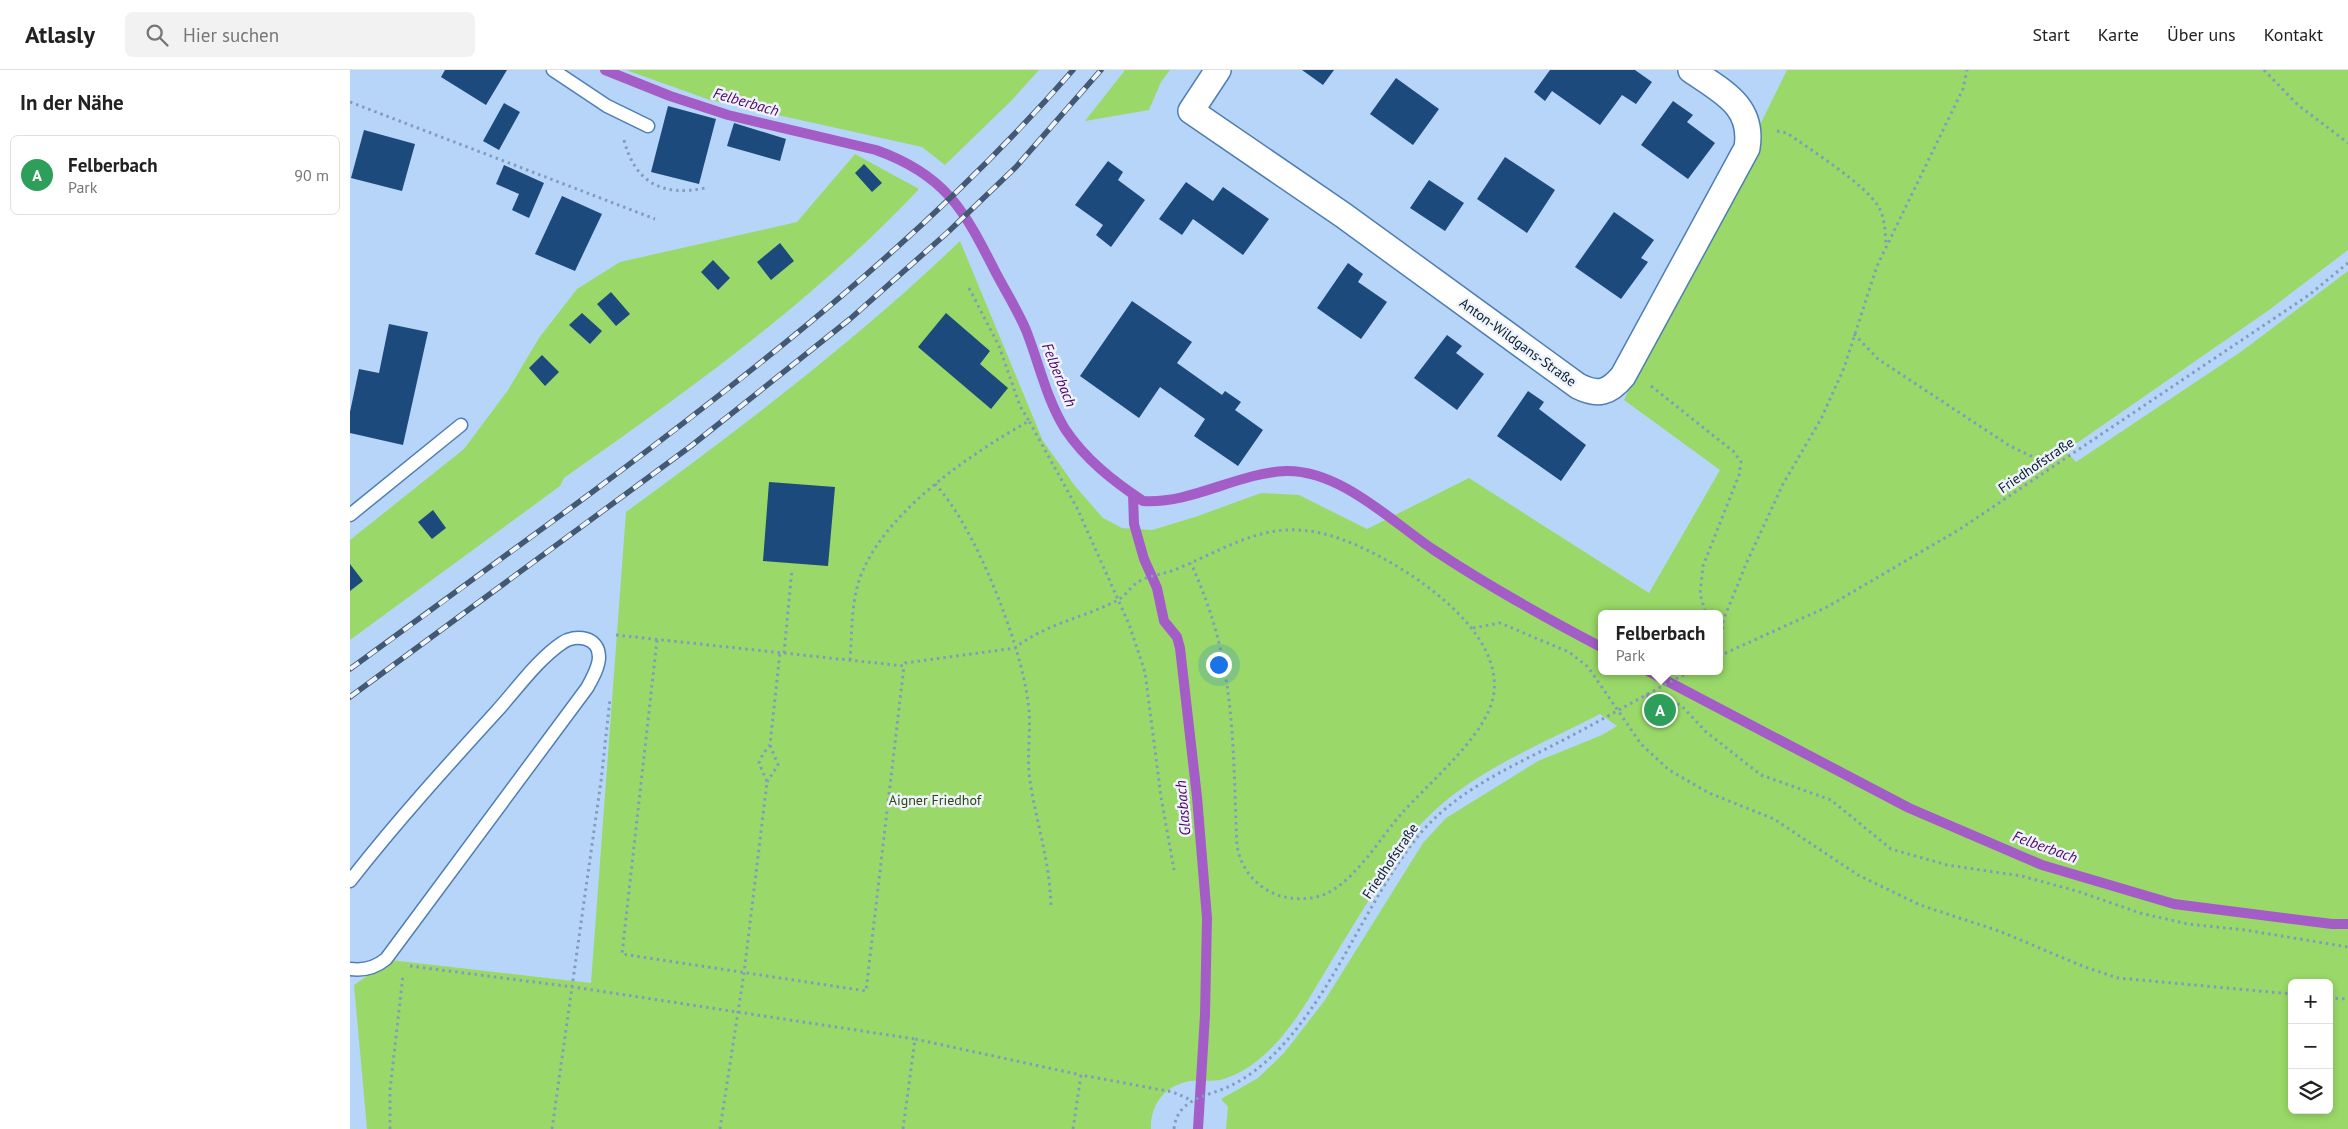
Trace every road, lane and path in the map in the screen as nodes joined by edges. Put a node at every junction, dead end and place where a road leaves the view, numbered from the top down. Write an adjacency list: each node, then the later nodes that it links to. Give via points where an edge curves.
1 (553, 70): 8 (lane)
2 (1218, 70): 17 (street, Anton-Wildgans-Straße, via 1191,111 1578,386 1602,393 1614,387)
3 (1691, 70): 7 (street)
4 (2264, 70): 10 (path, via 2298,105)
5 (1967, 71): 13 (path, via 1963,89)
6 (350, 102): 12 (path)
7 (1741, 109): 13 (path, via 1763,127 1786,133 1863,190 1878,205 1884,220); 17 (street, Anton-Wildgans-Straße, via 1747,122 1747,148)
8 (622, 115): 9 (lane); 11 (path, via 629,157 646,180 677,192)
9 (648, 126)
10 (2348, 143)
11 (705, 188)
12 (655, 219)
13 (1886, 245): 16 (path, via 1867,290)
14 (2348, 263): 20 (path, Friedhofstraße, via 2309,295)
15 (969, 288): 18 (path, via 999,346 1020,406)
16 (1854, 334): 20 (path, via 1878,359 2010,446); 27 (path, via 1844,368 1821,419 1783,484)
17 (1623, 376): 26 (path, via 1641,380 1656,389 1734,452 1741,462 1740,475 1703,566 1700,594)
18 (1029, 421): 21 (path); 25 (path, via 1077,508)
19 (461, 426): 22 (lane)
20 (2054, 467): 32 (path, Friedhofstraße, via 1960,529 1843,598)
21 (935, 484): 31 (path, via 968,534 995,592); 34 (path, via 871,555 856,595)
22 (350, 515)
23 (1191, 563): 25 (path, via 1138,582); 28 (path, via 1245,538 1271,531 1304,530 1354,544 1396,568 1433,591); 28 (path, via 1214,623 1223,661 1240,859 1246,873 1258,885 1295,898 1312,898 1328,893 1345,882 1474,734 1491,704 1495,682 1489,655)
24 (792, 569): 33 (path)
25 (1118, 600): 31 (path, via 1029,637); 42 (path, via 1145,672)
26 (1705, 610)
27 (1723, 620)
28 (1473, 628): 39 (path, via 1500,623 1569,652 1588,667)
29 (657, 640): 30 (path, via 616,635); 33 (path); 47 (path, via 622,954)
30 (615, 644)
31 (1015, 648): 35 (path); 44 (path, via 1028,699 1029,770 1048,861)
32 (1723, 652)
33 (782, 653): 34 (path); 40 (path)
34 (850, 660): 35 (path)
35 (904, 666): 47 (path, via 866,991)
36 (1683, 675): 38 (path, Friedhofstraße)
37 (610, 693): 48 (path)
38 (1646, 695): 39 (path, Friedhofstraße); 45 (path, via 1681,705 1705,731 1761,776 1831,800 1891,849 1947,865 2022,876 2140,913 2188,924)
39 (1619, 711): 49 (path, via 1651,755 1688,782 1774,819 1858,875 1920,905 1982,925 2118,978); 55 (path, Friedhofstraße, via 1473,788 1433,820 1404,856 1330,977 1281,1047 1242,1079)
40 (770, 745): 41 (path, via 778,765); 41 (path, via 759,763)
41 (767, 782): 47 (path)
42 (1174, 870)
43 (350, 881): 46 (lane, via 547,656 569,639 583,638 592,642 599,657 587,688 386,959 378,966)
44 (1052, 908)
45 (2348, 947)
46 (350, 969)
47 (744, 973): 52 (path)
48 (573, 987): 52 (path); 56 (path, via 404,966 390,1090); 57 (path)
49 (2288, 994)
50 (2333, 998): 51 (path)
51 (2348, 999)
52 (738, 1013): 53 (path); 58 (path)
53 (915, 1039): 54 (path); 59 (path)
54 (1081, 1075): 55 (path, via 1173,1092); 60 (path)
55 (1191, 1100): 61 (path, via 1176,1118)
56 (390, 1129)
57 (552, 1129)
58 (720, 1129)
59 (903, 1129)
60 (1072, 1129)
61 (1174, 1129)

